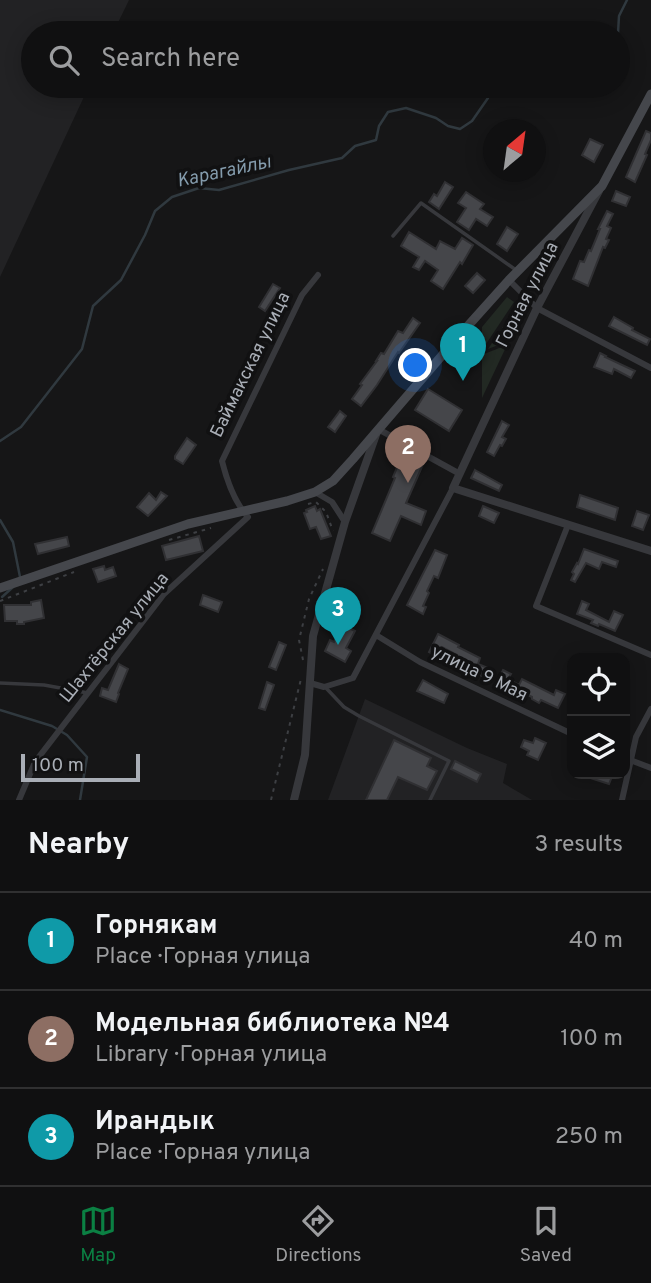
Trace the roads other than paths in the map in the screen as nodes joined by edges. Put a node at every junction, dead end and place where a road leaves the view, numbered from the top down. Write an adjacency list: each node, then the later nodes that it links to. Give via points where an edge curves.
1 (651, 94): 2 (main road, Горная улица)
2 (602, 186): 4 (main road, Горная улица); 7 (street, Горная улица)
3 (393, 236): 4 (lane, via 421,203)
4 (518, 271): 6 (main road, Горная улица)
5 (318, 275): 13 (street, Баймакская улица, via 302,295 222,461)
6 (509, 280): 7 (street); 9 (main road, Горная улица)
7 (537, 309): 8 (street); 10 (street, Горная улица)
8 (651, 368)
9 (378, 429): 10 (street); 12 (main road, via 332,481); 14 (street, Горная улица)
10 (460, 474): 11 (street, Горная улица)
11 (453, 488): 15 (street); 18 (street, Горная улица)
12 (315, 492): 13 (main road); 14 (street, via 332,502)
13 (242, 510): 17 (main road); 23 (street, Шахтёрская улица, via 248,517 164,594)
14 (345, 522): 20 (street, Горная улица)
15 (568, 525): 16 (street); 19 (street, via 536,606)
16 (651, 551)
17 (5, 586)
18 (376, 635): 22 (street, Горная улица, via 354,678); 25 (street, улица 9 Мая, via 421,662)
19 (651, 655)
20 (305, 681): 22 (street); 31 (street, Горная улица, via 305,755)
21 (0, 683): 23 (lane)
22 (324, 687): 32 (lane, via 359,716 449,761)
23 (88, 693): 30 (street, Шахтёрская улица, via 35,762)
24 (651, 709): 26 (street)
25 (567, 732)
26 (630, 752)
27 (630, 760): 28 (street)
28 (651, 768)
29 (627, 779): 33 (street)
30 (19, 800)
31 (294, 800)
32 (430, 800)
33 (622, 800)

